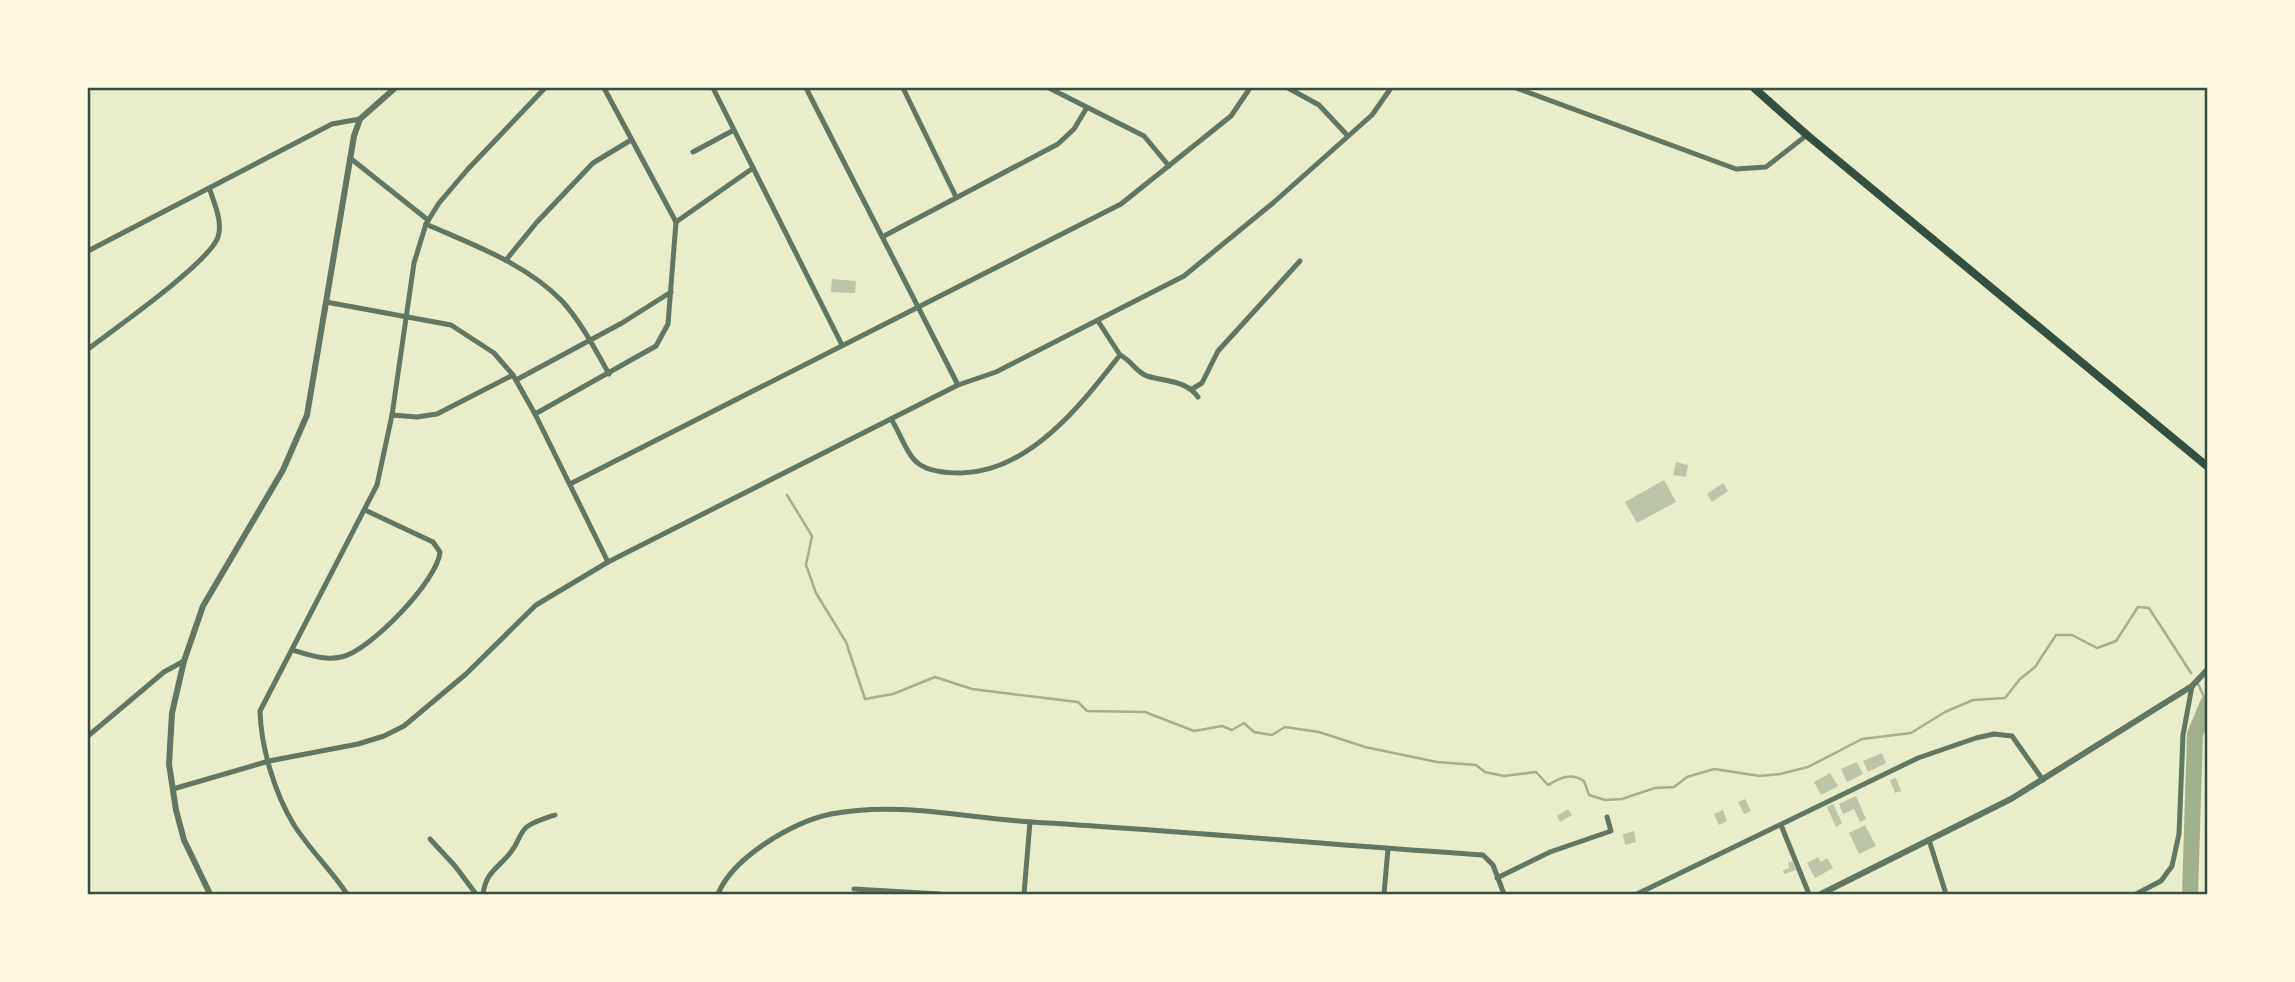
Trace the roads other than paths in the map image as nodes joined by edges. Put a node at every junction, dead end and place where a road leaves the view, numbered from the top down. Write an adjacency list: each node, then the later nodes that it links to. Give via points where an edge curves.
1 (395, 88): 14 (street)
2 (545, 88): 25 (street, via 477,159)
3 (604, 88): 18 (street)
4 (713, 88): 15 (street)
5 (806, 88): 27 (street)
6 (903, 88): 24 (street)
7 (1049, 88): 13 (street)
8 (1250, 88): 21 (street, via 1231,116)
9 (1287, 88): 17 (street, via 1319,105)
10 (1391, 88): 17 (street, via 1372,116)
11 (1516, 88): 16 (street, via 1736,169 1766,167)
12 (1754, 88): 16 (main road)
13 (1086, 109): 21 (street, via 1144,136); 24 (street, via 1058,144)
14 (360, 119): 20 (street); 23 (street, via 332,124)
15 (734, 130): 19 (street); 22 (street)
16 (1807, 135): 48 (main road)
17 (1348, 136): 35 (street, via 1184,276)
18 (631, 140): 26 (street); 29 (street, via 593,163)
19 (693, 152)
20 (350, 158): 25 (street); 32 (street)
21 (1169, 166): 33 (street, via 1121,204)
22 (753, 168): 26 (street); 37 (street)
23 (210, 190): 28 (street); 38 (street, via 219,223 214,244)
24 (956, 197): 27 (street)
25 (427, 222): 29 (street); 34 (street)
26 (676, 222): 31 (street)
27 (884, 236): 33 (street)
28 (88, 251)
29 (506, 260): 36 (street, via 561,300)
30 (1300, 261): 43 (street, via 1218,351 1202,383)
31 (671, 292): 36 (street); 40 (street, via 668,324 659,343)
32 (326, 302): 34 (street); 53 (street, via 307,415 283,470 207,597)
33 (920, 307): 37 (street); 42 (street)
34 (405, 315): 41 (street, via 467,333 495,353); 46 (street)
35 (1098, 321): 39 (street); 42 (street, via 996,372)
36 (589, 340): 40 (street); 41 (street)
37 (842, 345): 49 (street)
38 (88, 349)
39 (1120, 355): 43 (street, via 1147,376); 47 (street, via 1036,444 997,469 948,473 925,468 917,463)
40 (609, 374): 45 (street)
41 (514, 377): 45 (street); 46 (street, via 429,417)
42 (958, 385): 47 (street)
43 (1192, 389): 44 (street)
44 (1198, 397)
45 (535, 414): 49 (street)
46 (392, 415): 50 (street, via 383,467)
47 (891, 419): 51 (street)
48 (2207, 467)
49 (570, 484): 51 (street)
50 (367, 510): 52 (street); 52 (street, via 433,542 440,552 439,561 410,601 351,654 331,659)
51 (608, 562): 57 (street, via 536,605 466,674 404,726 358,744)
52 (292, 650): 57 (street, via 260,711)
53 (184, 661): 56 (street, via 164,672); 59 (street, via 169,740)
54 (2207, 669): 55 (street)
55 (2192, 686): 58 (street); 82 (street, via 2183,735 2179,835 2172,866 2161,881)
56 (88, 736)
57 (269, 761): 59 (street); 70 (street, via 293,822)
58 (2043, 780): 63 (street, via 2012,736 1993,734 1918,758); 65 (street)
59 (173, 789): 69 (street, via 184,840)
60 (555, 815): 72 (street, via 521,832 511,853 491,870)
61 (1607, 817): 67 (street, via 1611,831 1550,852)
62 (1030, 822): 66 (street); 73 (street, via 906,809 831,814 783,832 750,856); 75 (street)
63 (1781, 825): 78 (street); 79 (street)
64 (430, 839): 71 (street)
65 (1929, 840): 80 (street); 81 (street)
66 (1388, 849): 67 (street, via 1483,855); 76 (street)
67 (1497, 878): 77 (street)
68 (854, 889): 74 (street)
69 (210, 894)
70 (347, 894)
71 (476, 894)
72 (483, 894)
73 (718, 894)
74 (940, 894)
75 (1024, 894)
76 (1384, 894)
77 (1504, 894)
78 (1637, 894)
79 (1809, 894)
80 (1821, 894)
81 (1946, 894)
82 (2136, 894)

